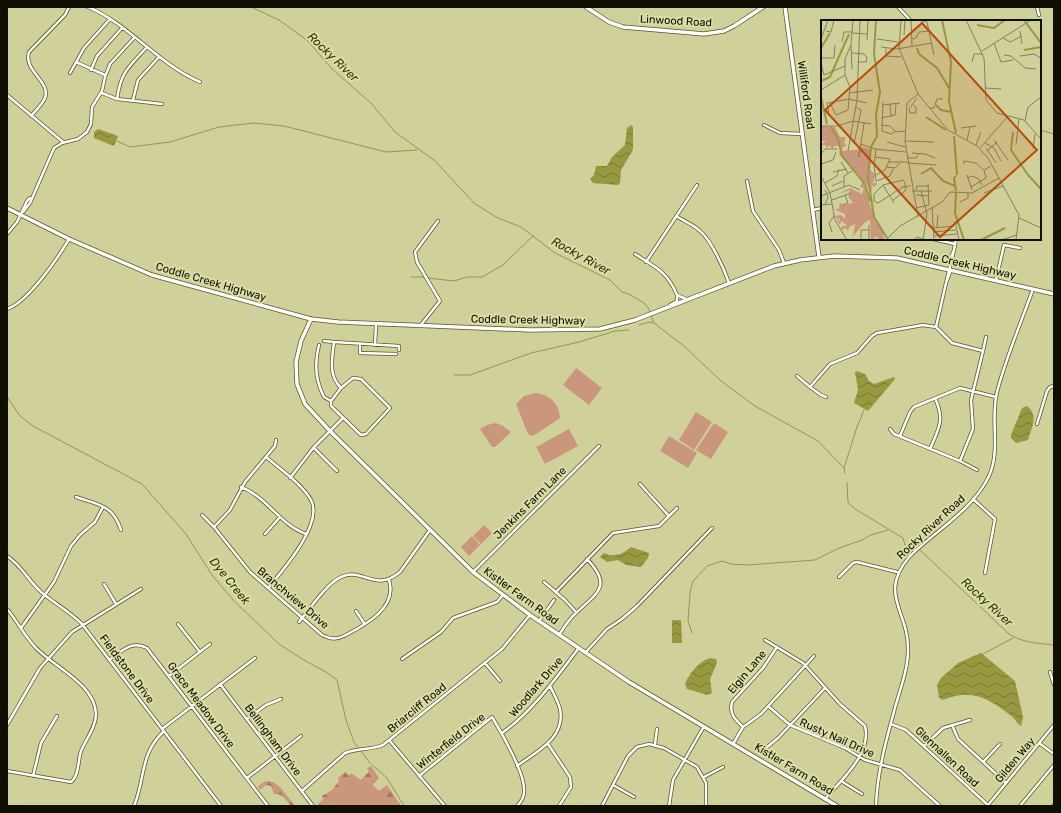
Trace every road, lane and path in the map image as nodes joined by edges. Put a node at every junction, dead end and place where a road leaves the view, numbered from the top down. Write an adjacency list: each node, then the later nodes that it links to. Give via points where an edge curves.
1 (69, 7): 25 (street, via 28,57 30,66 44,87 46,95)
2 (88, 7): 9 (street)
3 (586, 7): 4 (street, Linwood Road, via 609,22 623,27 704,34 724,31)
4 (764, 7)
5 (785, 7): 27 (street, Williford Road)
6 (898, 7): 10 (street)
7 (1037, 7): 8 (street)
8 (1039, 15)
9 (110, 19): 11 (street); 15 (street, via 88,43)
10 (911, 20)
11 (122, 28): 12 (street); 16 (street, via 97,56)
12 (134, 38): 13 (street); 18 (street, via 110,64)
13 (147, 47): 14 (street); 22 (street, via 126,70 120,81)
14 (160, 57): 19 (street, via 178,72); 23 (street, via 138,80)
15 (76, 62): 16 (street); 17 (street)
16 (91, 70): 18 (street)
17 (70, 73)
18 (105, 75): 20 (street)
19 (200, 82)
20 (102, 92): 22 (street); 28 (street, via 92,106 91,124 87,132 78,139)
21 (7, 94): 25 (street)
22 (117, 98): 23 (street)
23 (133, 100): 24 (street)
24 (162, 104)
25 (31, 116): 28 (street)
26 (764, 125): 27 (street, via 780,133)
27 (802, 134): 33 (street, Williford Road)
28 (63, 142): 34 (street, via 52,151)
29 (747, 181): 46 (street, via 753,211 779,250)
30 (697, 185): 35 (street)
31 (7, 208): 34 (street, Coddle Creek Highway)
32 (821, 208): 33 (street)
33 (813, 210): 44 (street, Williford Road)
34 (21, 214): 37 (street); 38 (street, Coddle Creek Highway)
35 (676, 216): 45 (street); 49 (street, via 706,237)
36 (438, 221): 58 (street, via 415,252 417,262 440,301)
37 (7, 234)
38 (69, 239): 55 (street, via 48,272 20,301); 56 (street, Coddle Creek Highway, via 152,276)
39 (937, 240): 41 (street)
40 (956, 240): 41 (street)
41 (955, 244): 47 (street)
42 (1020, 248): 48 (street, via 1004,245)
43 (635, 254): 45 (street)
44 (819, 257): 46 (street, Coddle Creek Highway); 47 (street, Coddle Creek Highway, via 875,256 903,259)
45 (646, 262): 52 (street, via 668,277)
46 (784, 263): 49 (street, Coddle Creek Highway)
47 (949, 270): 48 (street, Coddle Creek Highway); 59 (street)
48 (996, 280): 50 (street, Coddle Creek Highway)
49 (729, 284): 53 (street, Coddle Creek Highway)
50 (1033, 289): 51 (street, Coddle Creek Highway); 75 (street, Rocky River Road)
51 (1054, 294)
52 (677, 295): 53 (street); 54 (street, via 677,301)
53 (688, 300): 54 (street, Coddle Creek Highway)
54 (668, 307): 58 (street, Coddle Creek Highway, via 600,329)
55 (7, 309)
56 (311, 319): 57 (street, Coddle Creek Highway); 81 (street, Kistler Farm Road, via 298,351 297,384 305,404)
57 (376, 325): 58 (street, Coddle Creek Highway); 65 (street)
58 (419, 326)
59 (936, 327): 67 (street, via 952,343); 71 (street, via 923,325 877,333 857,353 830,364)
60 (986, 337): 67 (street)
61 (324, 341): 62 (street)
62 (334, 342): 63 (street); 72 (street, via 332,374)
63 (360, 344): 65 (street); 68 (street, via 360,353)
64 (319, 345): 77 (street, via 316,376 324,397)
65 (375, 345): 66 (street, via 399,346)
66 (399, 350)
67 (983, 351): 73 (street)
68 (396, 354)
69 (797, 376): 71 (street)
70 (1054, 386): 79 (street, via 1047,391)
71 (810, 387): 74 (street)
72 (341, 388): 77 (street); 78 (street, via 353,378 361,379 390,408 364,435)
73 (973, 391): 75 (street); 76 (street, via 960,388); 88 (street, via 970,407 972,429)
74 (826, 397)
75 (996, 397): 95 (street, Rocky River Road, via 992,470)
76 (935, 398): 82 (street, via 912,410); 86 (street, via 941,420)
77 (330, 401): 78 (street, via 331,406)
78 (343, 418): 81 (street)
79 (1037, 424)
80 (890, 429): 82 (street)
81 (330, 431): 85 (street); 104 (street, Kistler Farm Road)
82 (900, 436): 86 (street)
83 (276, 440): 87 (street, via 275,446)
84 (599, 446): 109 (street, Jenkins Farm Lane)
85 (314, 448): 90 (street); 91 (street)
86 (930, 449): 88 (street)
87 (266, 457): 91 (street); 93 (street)
88 (960, 461): 89 (street)
89 (977, 470)
90 (337, 471)
91 (290, 478): 106 (street, via 311,501 313,507)
92 (640, 484): 99 (street)
93 (241, 487): 100 (street, via 257,496); 101 (street, via 230,510)
94 (76, 497): 96 (street)
95 (973, 499): 110 (street, Rocky River Road, via 910,556); 111 (street, via 995,519)
96 (103, 507): 103 (street, via 117,517); 119 (street, via 95,522 71,546 58,576)
97 (676, 508): 99 (street)
98 (202, 515): 101 (street, Branchview Drive)
99 (670, 516): 108 (street, via 663,524 654,528 613,533)
100 (280, 517): 105 (street); 106 (street)
101 (214, 527): 116 (street, Branchview Drive, via 250,572)
102 (712, 528): 140 (street, via 637,606 607,629)
103 (121, 530)
104 (430, 530): 109 (street, Kistler Farm Road); 113 (street, via 400,572)
105 (265, 534)
106 (306, 534): 116 (street, via 298,550)
107 (7, 556): 119 (street, Fieldstone Drive, via 17,563)
108 (587, 559): 118 (street); 125 (street, via 597,569 601,580 600,586 596,595)
109 (473, 572): 120 (street, Kistler Farm Road)
110 (897, 572): 112 (street, via 857,562); 161 (street, Rocky River Road, via 894,590 908,650)
111 (985, 573)
112 (839, 577)
113 (389, 580): 127 (street, via 381,581 354,575 341,577); 130 (street, Branchview Drive, via 388,604)
114 (544, 582): 118 (street)
115 (104, 584): 122 (street)
116 (268, 588): 127 (street, Branchview Drive)
117 (141, 589): 122 (street)
118 (556, 592): 125 (street)
119 (45, 595): 131 (street, Fieldstone Drive, via 68,610); 133 (street)
120 (503, 595): 126 (street, Kistler Farm Road); 144 (street, via 497,602 454,618 441,632)
121 (554, 600): 128 (street)
122 (116, 604): 131 (street)
123 (7, 609): 133 (street)
124 (356, 611): 130 (street)
125 (576, 612): 134 (street)
126 (530, 615): 128 (street, Kistler Farm Road); 146 (street, Briarcliff Road, via 511,641)
127 (303, 618): 129 (street); 130 (street, Branchview Drive, via 322,635 333,639 344,636)
128 (538, 621): 134 (street, Kistler Farm Road)
129 (299, 622)
130 (364, 623)
131 (82, 624): 143 (street); 145 (street, Fieldstone Drive)
132 (178, 624): 139 (street)
133 (21, 628): 143 (street)
134 (559, 635): 138 (street, Kistler Farm Road)
135 (765, 640): 137 (street)
136 (210, 644): 139 (street)
137 (777, 647): 147 (street); 166 (street, Elgin Lane, via 763,668 732,702 732,716)
138 (578, 649): 140 (street, Kistler Farm Road); 153 (street, Woodlark Drive)
139 (200, 652): 149 (street)
140 (585, 653): 167 (street, Kistler Farm Road)
141 (814, 656): 147 (street)
142 (255, 658): 151 (street)
143 (47, 659): 162 (street); 190 (street, via 83,687 94,704 95,720 81,752 74,780 65,782)
144 (402, 659)
145 (109, 660): 149 (street, Grace Meadow Drive, via 131,646 142,646 151,652); 169 (street, Fieldstone Drive)
146 (485, 663): 150 (street); 172 (street, Briarcliff Road)
147 (805, 666): 154 (street); 157 (street)
148 (1050, 672): 152 (street)
149 (169, 676): 156 (street, Grace Meadow Drive)
150 (500, 681)
151 (220, 684): 156 (street); 159 (street, Bellingham Drive)
152 (1054, 685)
153 (550, 686): 170 (street, Woodlark Drive, via 525,715); 174 (street, via 561,715 558,731)
154 (825, 688): 163 (street); 182 (street, via 865,726 866,738)
155 (281, 699): 159 (street, via 266,705)
156 (192, 706): 169 (street); 193 (street, Grace Meadow Drive)
157 (768, 706): 163 (street, Rusty Nail Drive); 166 (street, via 757,718)
158 (57, 716): 190 (street, via 42,743)
159 (247, 719): 181 (street, Bellingham Drive)
160 (970, 720): 164 (street)
161 (892, 724): 178 (street, Glennallen Road, via 906,730); 185 (street, Rocky River Road)
162 (7, 725)
163 (790, 725): 179 (street); 182 (street, Rusty Nail Drive, via 845,748)
164 (952, 725): 178 (street, via 943,728); 184 (street, via 958,739)
165 (1054, 725): 173 (street, Gilden Way)
166 (743, 727): 176 (street)
167 (703, 728): 176 (street, Kistler Farm Road); 183 (street)
168 (657, 729): 175 (street)
169 (163, 730): 202 (street, via 147,753); 203 (street, Fieldstone Drive)
170 (502, 733): 186 (street, Winterfield Drive); 191 (street, Winterfield Drive, via 492,717)
171 (301, 736): 181 (street)
172 (390, 740): 191 (street); 197 (street, Briarcliff Road, via 376,748 345,753)
173 (1039, 743): 180 (street); 195 (street, Gilden Way)
174 (548, 744): 186 (street); 208 (street, via 570,777 571,787)
175 (655, 744): 183 (street); 196 (street, via 642,745 632,751)
176 (733, 744): 200 (street, Kistler Farm Road)
177 (1000, 744): 184 (street)
178 (924, 746): 201 (street, Glennallen Road)
179 (766, 748)
180 (1054, 754)
181 (275, 756): 193 (street); 197 (street, Bellingham Drive)
182 (859, 757): 185 (street, Rusty Nail Drive); 194 (street)
183 (684, 760): 192 (street, via 697,767); 210 (street, via 673,780)
184 (984, 762): 195 (street)
185 (882, 765): 213 (street, Rocky River Road); 214 (street, Rusty Nail Drive, via 904,773)
186 (517, 766): 207 (street, Winterfield Drive, via 524,787 523,798)
187 (723, 766): 192 (street)
188 (1054, 766): 215 (street)
189 (7, 771): 190 (street)
190 (33, 776)
191 (419, 776): 206 (street)
192 (704, 777): 211 (street, via 707,791)
193 (247, 778): 204 (street, Grace Meadow Drive)
194 (841, 781): 198 (street); 200 (street)
195 (1005, 782): 201 (street, Gilden Way)
196 (613, 785): 199 (street); 209 (street)
197 (302, 791): 205 (street, Bellingham Drive)
198 (862, 794)
199 (634, 797)
200 (825, 798): 212 (street, Kistler Farm Road)
201 (988, 805)
202 (134, 806)
203 (221, 806)
204 (268, 806)
205 (314, 806)
206 (445, 806)
207 (517, 806)
208 (559, 806)
209 (602, 806)
210 (669, 806)
211 (706, 806)
212 (837, 806)
213 (876, 806)
214 (940, 806)
215 (1020, 806)

